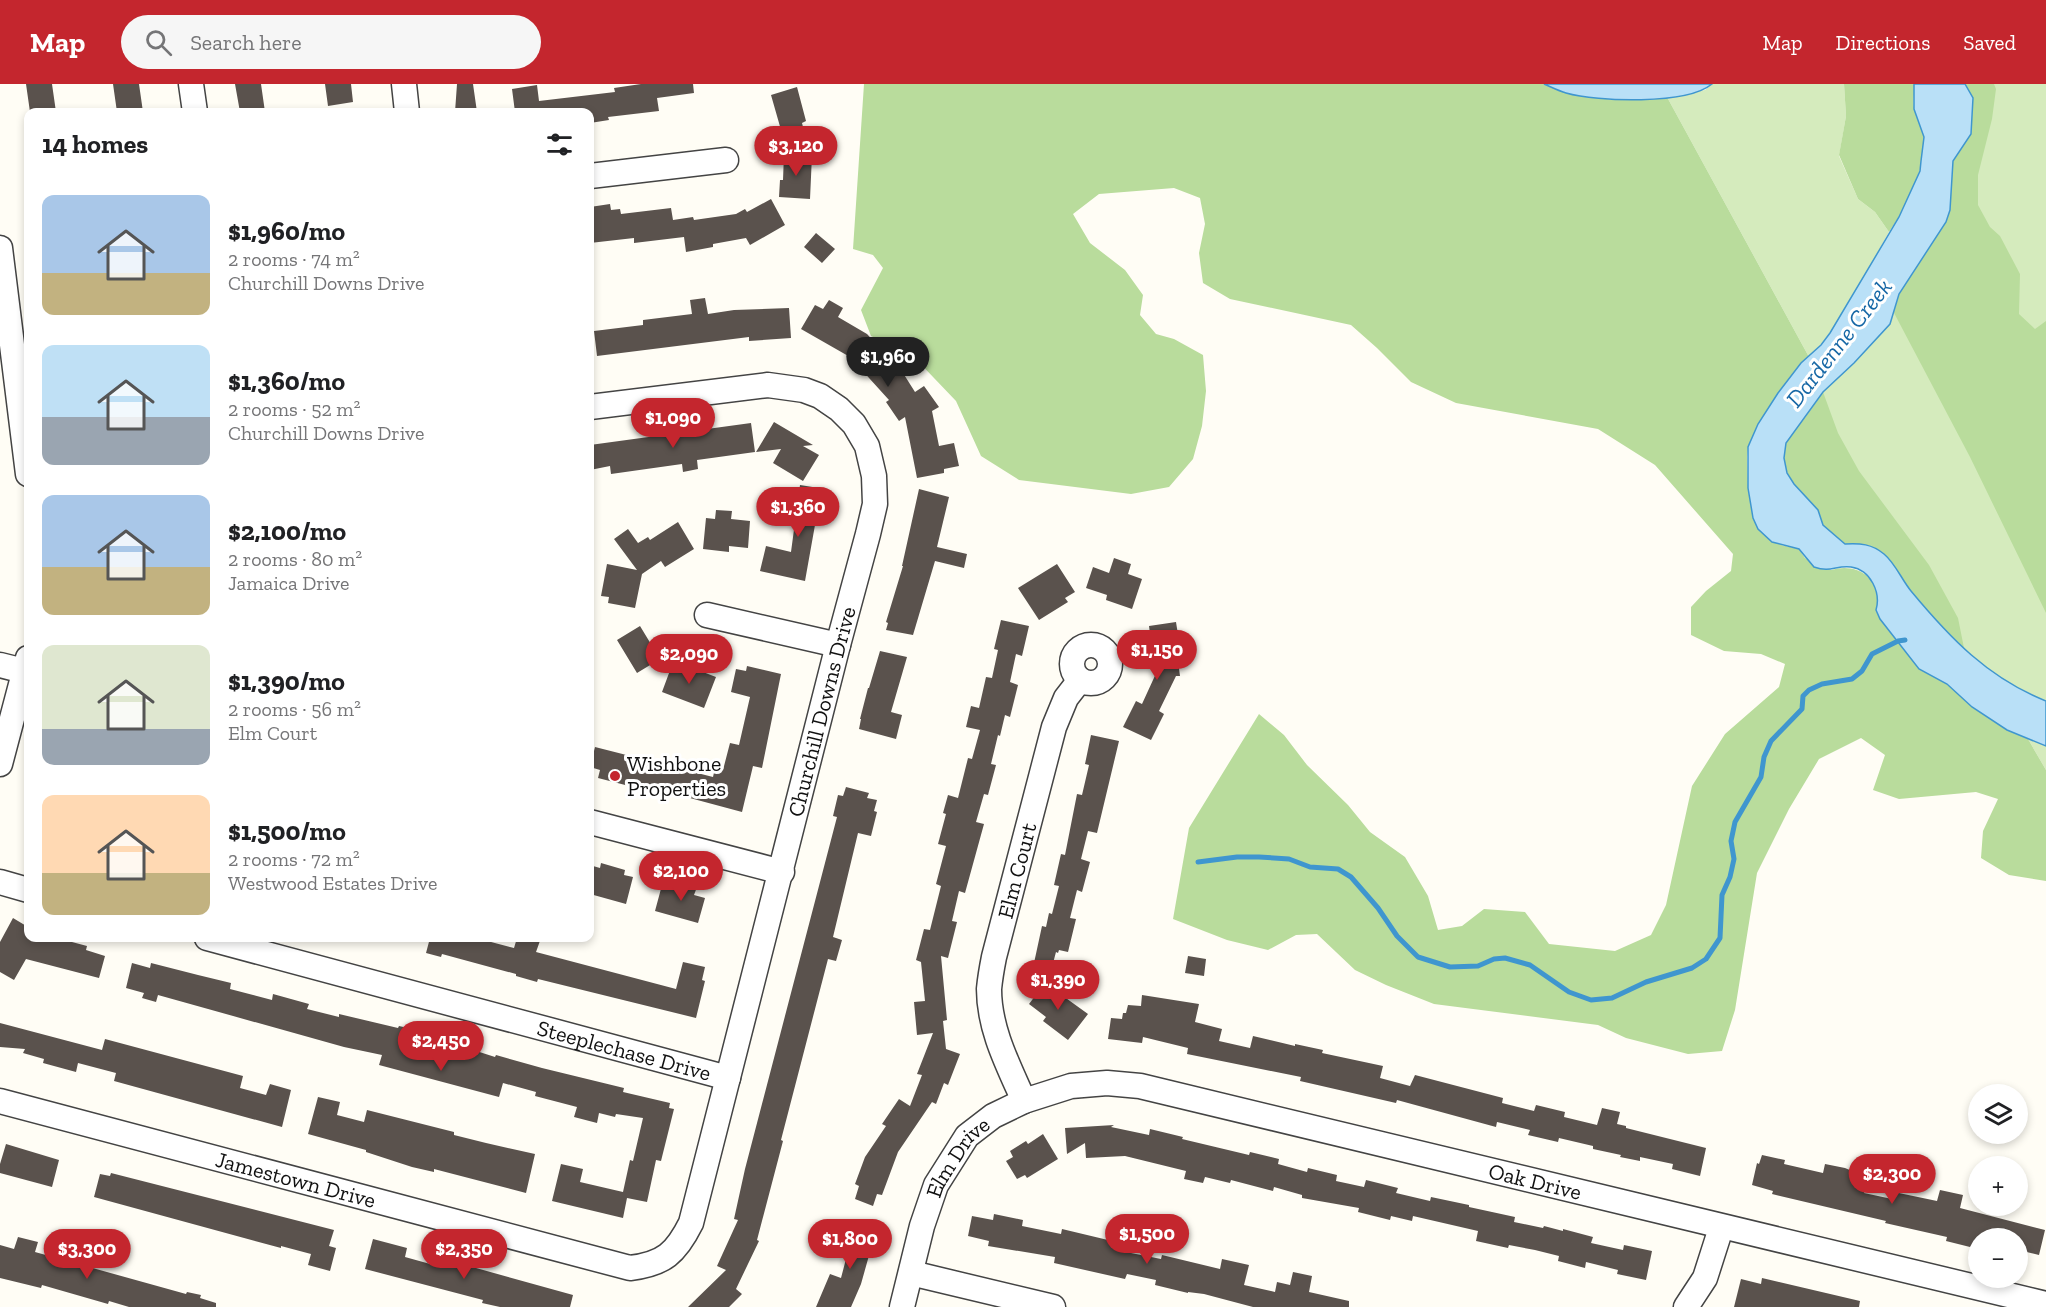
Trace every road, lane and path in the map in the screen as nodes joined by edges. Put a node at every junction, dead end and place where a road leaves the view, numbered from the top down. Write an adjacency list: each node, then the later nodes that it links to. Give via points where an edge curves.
1 (191, 84): 3 (street)
2 (404, 84): 4 (street)
3 (194, 108)
4 (407, 108)
5 (726, 160): 6 (street)
6 (594, 176)
7 (0, 248): 9 (street)
8 (594, 407): 11 (street, Churchill Downs Drive, via 768,385 804,390 839,409 867,446 875,504)
9 (24, 442)
10 (707, 615): 11 (street)
11 (838, 645): 18 (street, Churchill Downs Drive)
12 (0, 665): 13 (street)
13 (24, 667)
14 (24, 678): 16 (street)
15 (1080, 680): 24 (street, Elm Court, via 1066,698 1054,727 989,989 999,1046)
16 (0, 764)
17 (594, 823): 18 (street)
18 (782, 872): 22 (street, Churchill Downs Drive)
19 (0, 882): 20 (street)
20 (24, 889)
21 (222, 942): 22 (street, Steeplechase Drive)
22 (728, 1078): 26 (street, Churchill Downs Drive, via 691,1223 674,1252)
23 (0, 1101): 26 (street, Jamestown Drive, via 630,1268)
24 (1024, 1101): 25 (street, Oak Drive, via 1071,1086 1140,1086); 27 (street, Elm Drive, via 993,1116 967,1136 936,1185)
25 (1721, 1227): 28 (street, Oak Drive); 31 (street, via 1705,1278)
26 (662, 1260)
27 (911, 1273): 29 (street, Elm Drive); 30 (street)
28 (2046, 1304)
29 (902, 1307)
30 (1053, 1307)
31 (1686, 1307)

